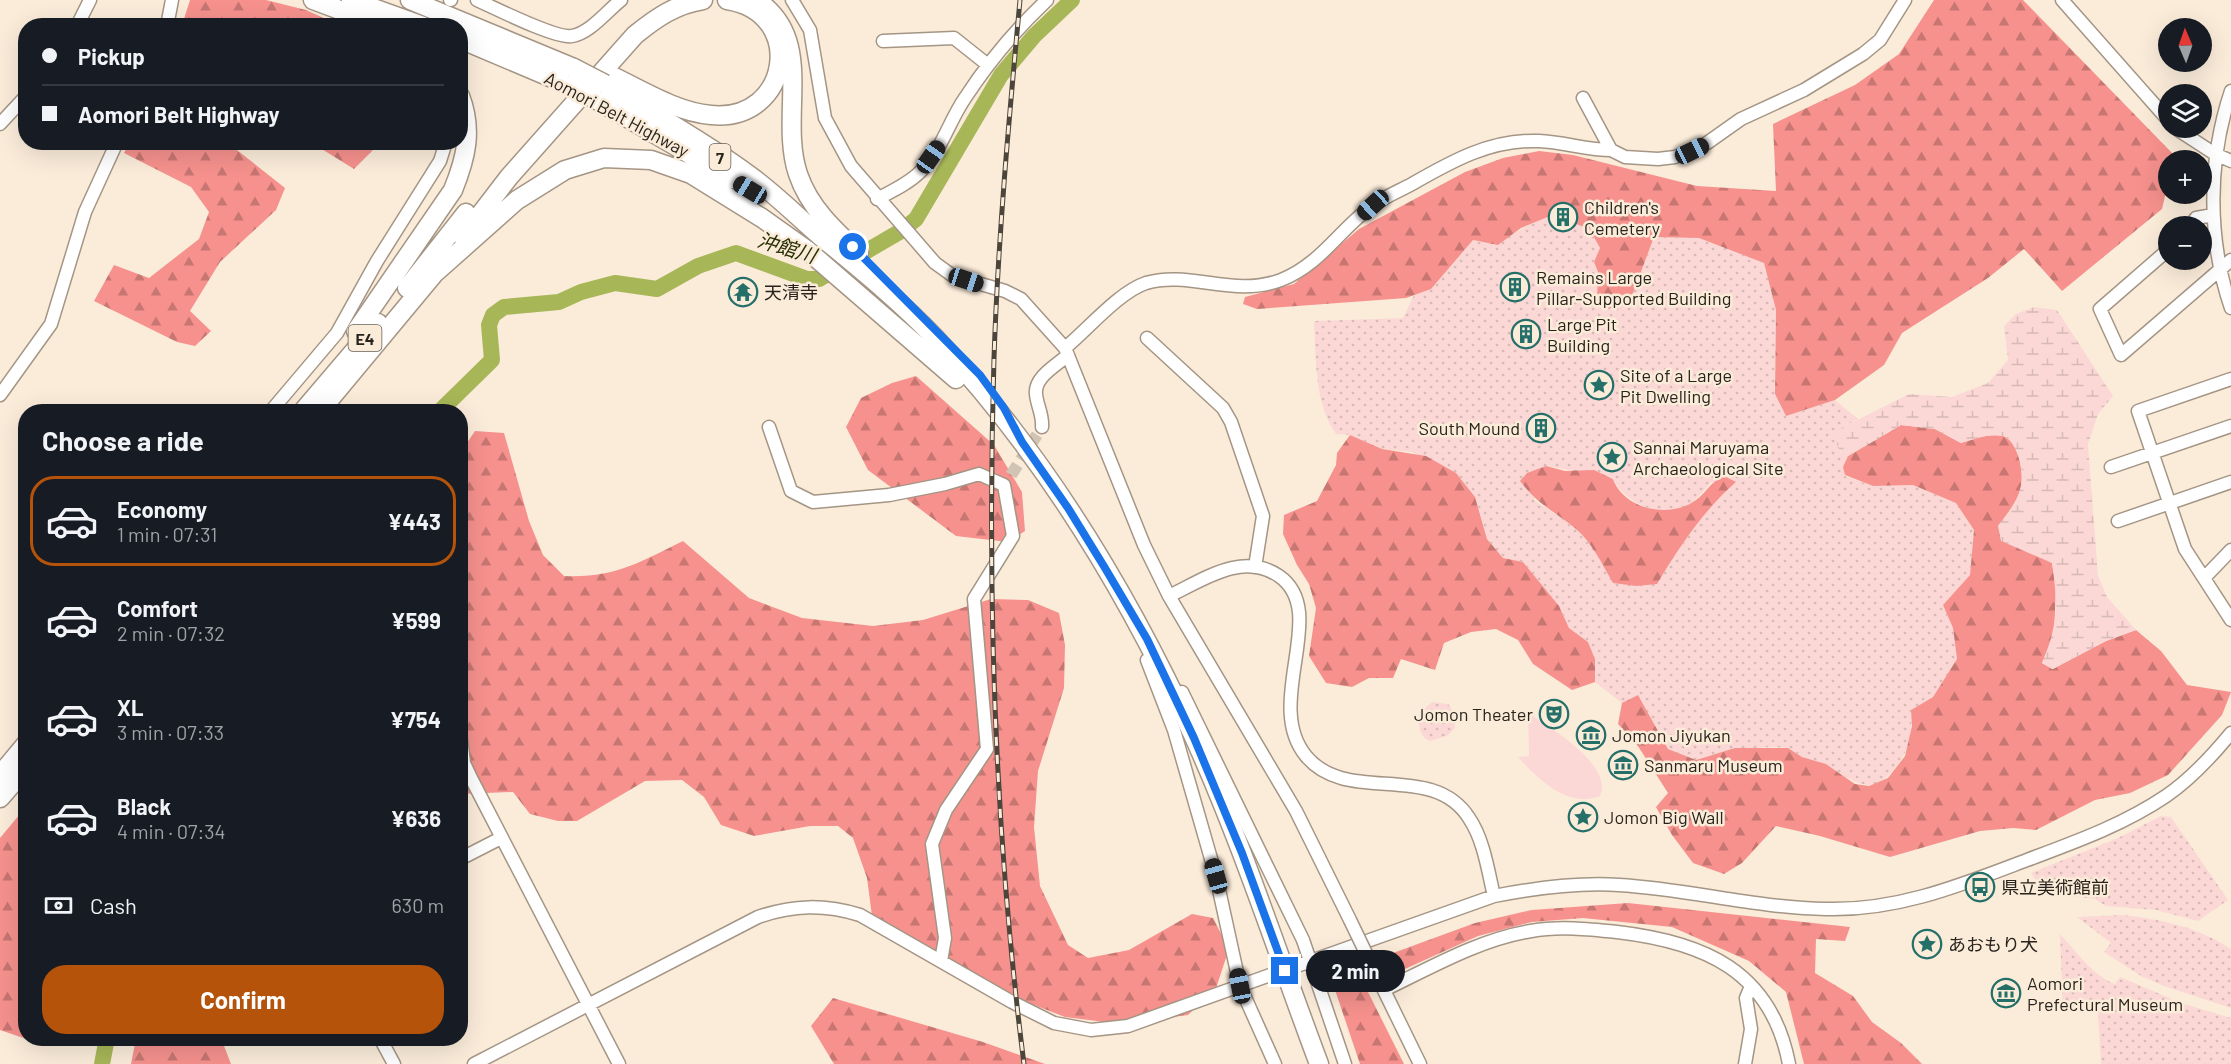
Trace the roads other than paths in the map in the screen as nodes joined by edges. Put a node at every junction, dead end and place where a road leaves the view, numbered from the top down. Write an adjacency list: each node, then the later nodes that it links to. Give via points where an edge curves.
1 (90, 0): 16 (street)
2 (172, 0): 17 (street)
3 (313, 0): 18 (highway)
4 (351, 0): 19 (highway)
5 (410, 0): 20 (highway)
6 (477, 0): 7 (street, via 553,33 571,36)
7 (621, 0)
8 (673, 0): 45 (highway, via 646,14 601,57 502,168)
9 (703, 0): 45 (highway, via 659,15 635,35)
10 (727, 0): 26 (highway, via 753,9 767,20 777,36 779,71 763,99 747,110 711,116)
11 (756, 0): 42 (highway, via 777,17 790,43 790,131 798,174)
12 (792, 0): 39 (street, via 810,30 825,118 851,166)
13 (1047, 0): 24 (street)
14 (1905, 0): 36 (street, via 1881,40 1863,54 1804,90 1741,119 1707,143 1675,157 1658,159 1625,157)
15 (2062, 0): 30 (street)
16 (81, 18)
17 (169, 18)
18 (361, 18)
19 (401, 18)
20 (455, 18)
21 (468, 23): 25 (highway, via 510,40 549,49)
22 (468, 41): 25 (highway, Aomori Belt Highway / 7)
23 (883, 41): 24 (street, via 954,38)
24 (988, 65): 39 (street, via 922,170)
25 (572, 70): 26 (highway); 26 (highway, Aomori Belt Highway / 7, bridge)
26 (603, 86): 42 (highway, Aomori Belt Highway / 7, via 750,190)
27 (2231, 91): 37 (street)
28 (1583, 98): 36 (street)
29 (18, 104): 31 (street)
30 (2158, 109)
31 (0, 123)
32 (2190, 138): 37 (street)
33 (113, 150): 51 (street, via 85,212 51,324)
34 (443, 150): 52 (street, via 337,333)
35 (465, 150): 53 (highway, via 453,190)
36 (1611, 150): 49 (street, via 1517,141 1473,152 1373,205 1320,257 1284,279 1244,287 1174,280 1144,284 1117,302)
37 (2215, 154): 38 (street); 40 (street)
38 (2231, 162)
39 (881, 203): 49 (street, via 921,250 953,276 1021,299)
40 (2213, 215): 41 (street); 46 (street)
41 (2207, 216)
42 (833, 237): 59 (highway, via 977,385)
43 (2158, 259): 46 (street, via 2100,309 2121,355)
44 (2231, 260): 46 (street)
45 (431, 268): 54 (highway, E4); 55 (highway, E4); 59 (highway, via 517,200 565,170 604,158 651,160 691,174 807,250 939,362)
46 (2220, 269): 47 (street)
47 (2231, 308)
48 (1147, 338): 67 (street, via 1223,408 1231,422 1263,516)
49 (1066, 351): 58 (street, via 1038,381 1035,393); 69 (street, via 1144,545)
50 (2231, 379): 60 (street, via 2138,411)
51 (0, 395)
52 (277, 404)
53 (306, 404)
54 (307, 404)
55 (325, 404)
56 (2231, 426): 60 (street)
57 (769, 427): 81 (street, via 791,491 813,502 889,495 979,474 1007,480 1013,536 974,599 987,749 946,810 932,844 945,938)
58 (1042, 427)
59 (1026, 448): 65 (highway)
60 (2152, 453): 61 (street); 63 (street)
61 (2111, 467)
62 (2231, 482): 63 (street)
63 (2169, 504): 64 (street); 68 (street, via 2185,549)
64 (2118, 521)
65 (1084, 533): 71 (highway); 85 (street, via 1094,561 1152,669 1174,730 1216,876)
66 (2231, 550): 68 (street)
67 (1255, 567): 69 (street, via 1237,566); 80 (street, via 1280,577 1297,604 1299,630 1289,710 1300,749 1320,770 1336,776 1422,787 1449,796 1470,818 1477,833)
68 (2205, 577): 70 (street)
69 (1169, 596): 87 (street, bridge, via 1296,811)
70 (2231, 620)
71 (1147, 639): 82 (street, via 1173,675 1214,752); 94 (highway, via 1218,793)
72 (2231, 733): 80 (street, via 2204,764 2169,794 2114,826 1914,900 1862,908 1806,908 1618,884 1549,886)
73 (18, 754): 75 (highway)
74 (468, 771): 78 (street)
75 (0, 775)
76 (18, 777): 77 (highway)
77 (0, 798)
78 (501, 838): 79 (street); 88 (street)
79 (468, 855)
80 (1494, 896): 82 (street)
81 (941, 961): 85 (street, via 1036,1015 1072,1028 1092,1030 1128,1026); 88 (street, via 860,915 801,906 758,917)
82 (1312, 961): 83 (street); 95 (street)
83 (1294, 968)
84 (1274, 974): 85 (street)
85 (1240, 986): 93 (street)
86 (1751, 986): 87 (street, via 1715,957 1686,944 1564,928 1495,940); 97 (street, via 1746,998 1751,1029); 98 (street, via 1760,994 1778,1028)
87 (1384, 990): 96 (street)
88 (588, 1005): 91 (street); 92 (street)
89 (384, 1046): 90 (street)
90 (394, 1064)
91 (474, 1064)
92 (619, 1064)
93 (1275, 1064)
94 (1319, 1064)
95 (1345, 1064)
96 (1420, 1064)
97 (1745, 1064)
98 (1789, 1064)

